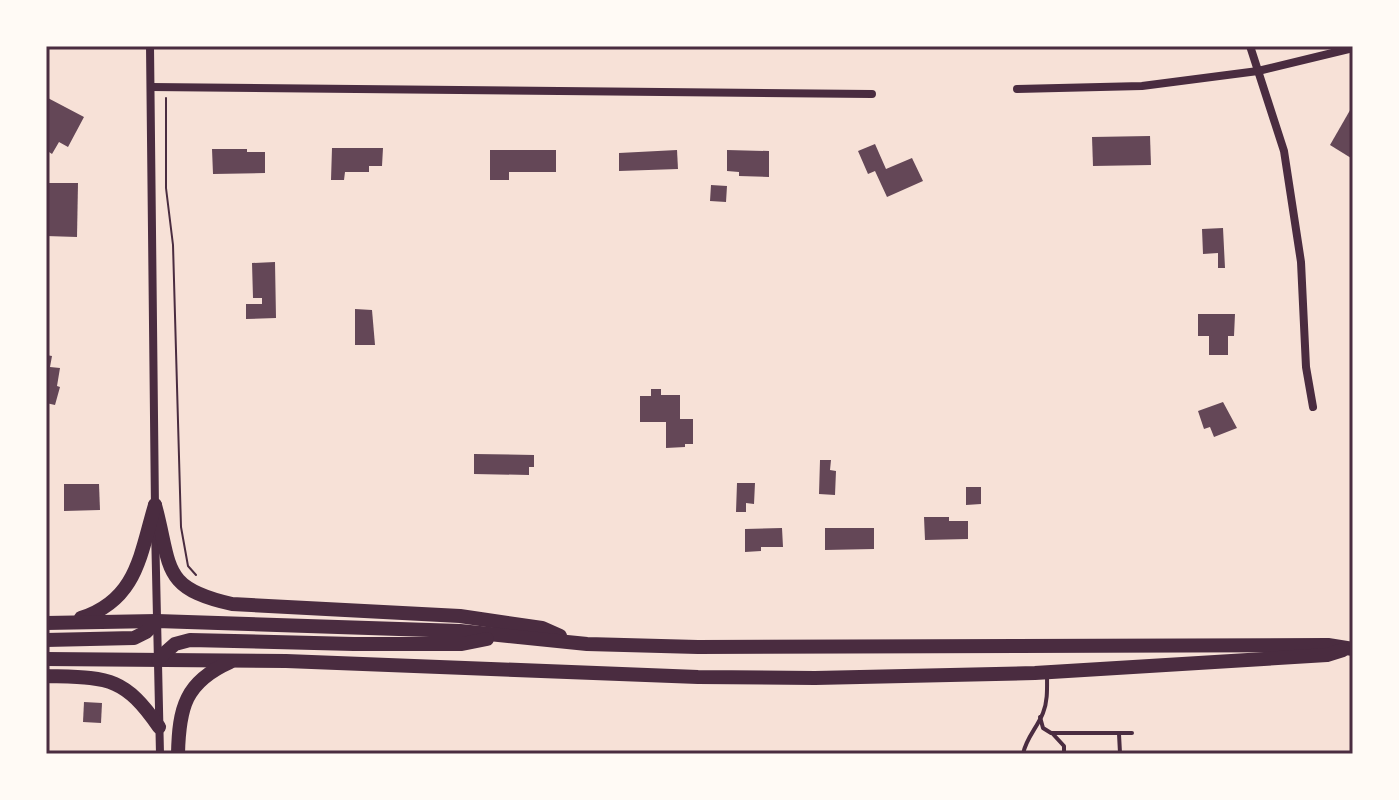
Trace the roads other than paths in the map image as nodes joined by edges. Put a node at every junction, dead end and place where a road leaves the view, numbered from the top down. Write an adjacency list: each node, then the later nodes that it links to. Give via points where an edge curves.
1 (150, 46): 5 (street)
2 (1250, 46): 4 (street)
3 (1353, 48): 4 (street)
4 (1258, 71): 6 (street, via 1142,86); 8 (street, via 1284,151 1301,262)
5 (151, 87): 7 (street); 9 (street)
6 (1017, 89)
7 (872, 94)
8 (1313, 407)
9 (155, 505): 10 (street); 12 (main road, via 132,580 122,594 96,613); 15 (main road, via 170,568 190,591 232,604 460,616 542,628)
10 (157, 621): 12 (main road); 13 (main road); 14 (main road, via 142,635 127,639); 18 (street)
11 (46, 623): 12 (main road)
12 (64, 623)
13 (511, 635): 15 (main road); 18 (main road, via 462,644 190,640 175,644)
14 (46, 640)
15 (575, 642): 16 (main road)
16 (1350, 649): 20 (main road, via 1327,655)
17 (46, 659): 18 (main road)
18 (158, 659): 19 (main road); 23 (street)
19 (234, 660): 20 (main road, via 698,677); 29 (main road, via 204,675 187,697)
20 (1047, 672): 22 (lane)
21 (46, 676): 23 (main road, via 126,687)
22 (1040, 717): 24 (lane); 30 (lane)
23 (159, 727): 28 (street)
24 (1051, 733): 26 (lane); 31 (lane, via 1064,746)
25 (1132, 733): 26 (lane)
26 (1119, 734): 27 (lane)
27 (1120, 753)
28 (160, 754)
29 (178, 754)
30 (1023, 754)
31 (1064, 754)

